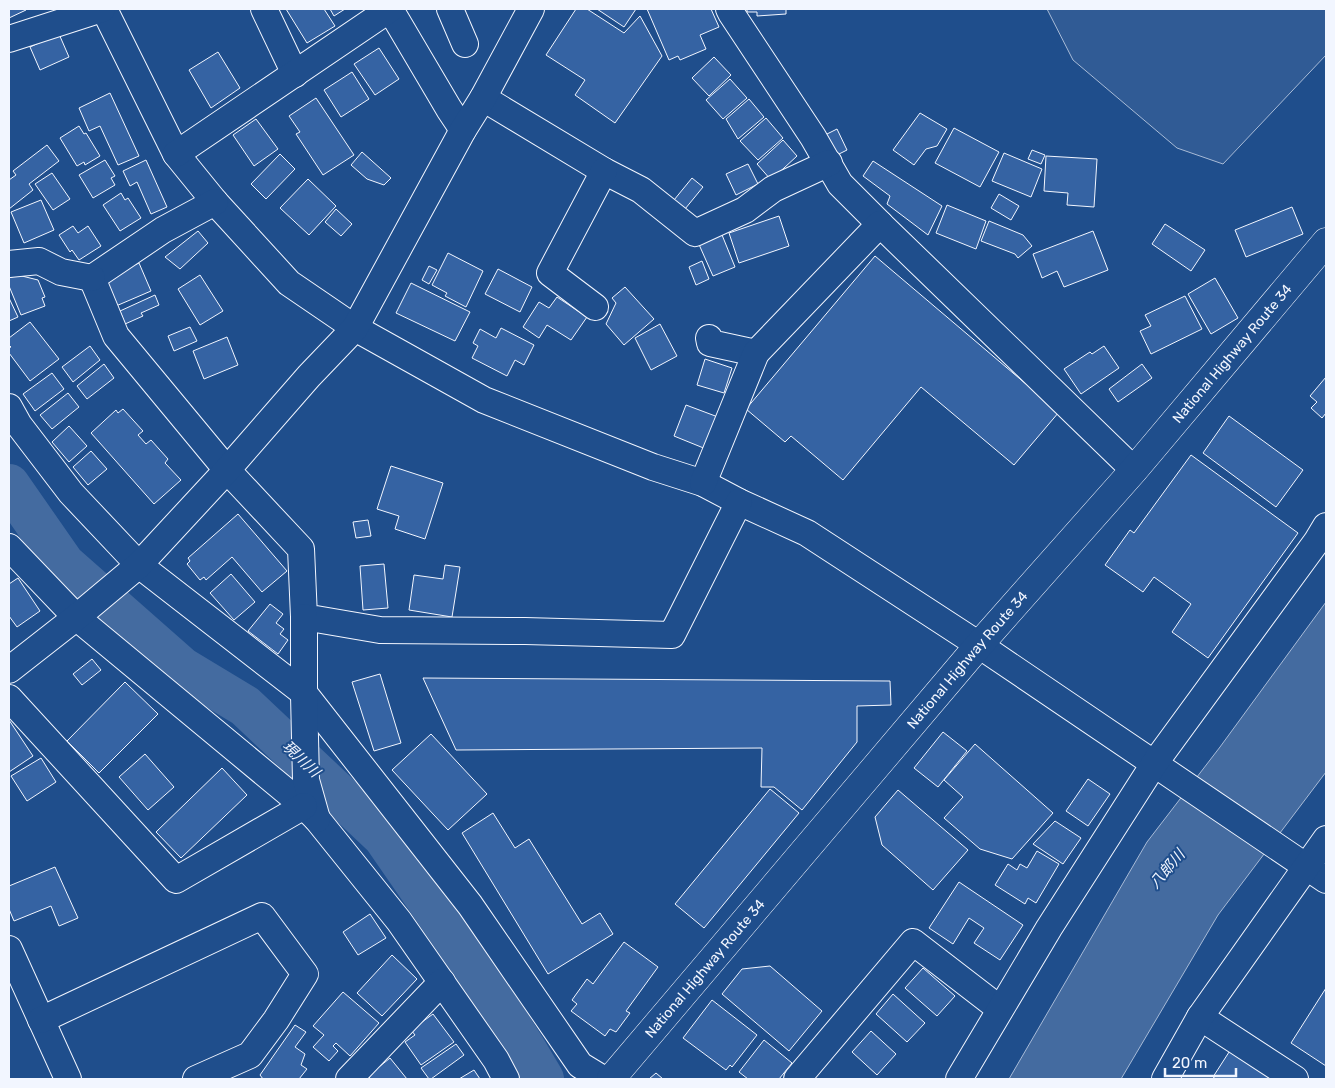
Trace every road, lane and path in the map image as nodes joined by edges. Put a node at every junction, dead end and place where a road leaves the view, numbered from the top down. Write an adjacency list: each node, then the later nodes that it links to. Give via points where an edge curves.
1 (103, 9): 7 (street); 12 (street)
2 (264, 9): 9 (street)
3 (390, 9): 9 (street); 11 (street)
4 (450, 9): 8 (street)
5 (729, 9): 13 (street)
6 (522, 15): 10 (street)
7 (9, 39)
8 (465, 44)
9 (295, 74): 12 (street)
10 (484, 98): 11 (street); 14 (street)
11 (463, 130): 21 (street)
12 (176, 154): 15 (street)
13 (829, 163): 14 (street, via 773,189 744,210 695,233 641,190); 16 (street, via 840,184)
14 (604, 171): 20 (street, via 550,273)
15 (215, 202): 19 (street, via 163,230); 21 (street, via 289,283)
16 (880, 224): 23 (street); 26 (street)
17 (1326, 242): 26 (highway, National Highway Route 34)
18 (9, 264): 19 (street, via 39,261 61,272)
19 (92, 278): 25 (street, via 116,336)
20 (594, 307)
21 (355, 328): 25 (street); 27 (street, via 484,400 653,467)
22 (709, 338): 23 (street, via 710,342)
23 (756, 353): 27 (street)
24 (9, 407): 31 (street, via 19,426 71,493)
25 (227, 470): 31 (street); 33 (street, via 301,549)
26 (1134, 470): 34 (highway, National Highway Route 34)
27 (703, 483): 28 (street)
28 (739, 502): 33 (street, via 672,635 380,630); 34 (street, via 807,533)
29 (1326, 526): 38 (street)
30 (9, 547): 32 (street)
31 (139, 566): 32 (street); 36 (street)
32 (77, 617): 35 (street); 39 (street)
33 (304, 617): 36 (street)
34 (979, 645): 38 (street); 52 (highway, National Highway Route 34)
35 (9, 670)
36 (304, 694): 39 (street); 51 (street, via 470,905 580,1065)
37 (9, 698): 39 (street, via 176,880)
38 (1154, 764): 41 (street); 44 (street)
39 (310, 812): 43 (street, via 399,921)
40 (1326, 839): 41 (street)
41 (1316, 873): 45 (street)
42 (9, 949): 46 (street)
43 (442, 982): 49 (street); 50 (street)
44 (1000, 1009): 53 (street, via 912,942); 54 (street)
45 (1200, 1017): 55 (street); 56 (street)
46 (41, 1020): 47 (street); 48 (street, via 262,916 305,974 250,1055)
47 (68, 1079)
48 (196, 1079)
49 (349, 1079)
50 (506, 1079)
51 (604, 1079)
52 (611, 1079)
53 (797, 1079)
54 (959, 1079)
55 (1165, 1079)
56 (1295, 1079)

